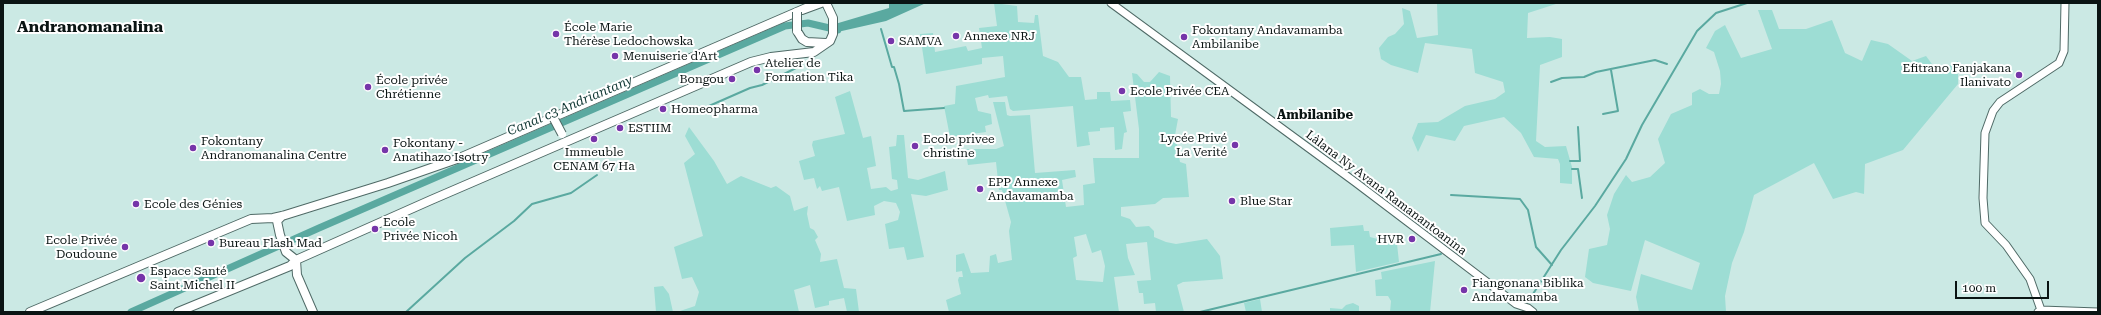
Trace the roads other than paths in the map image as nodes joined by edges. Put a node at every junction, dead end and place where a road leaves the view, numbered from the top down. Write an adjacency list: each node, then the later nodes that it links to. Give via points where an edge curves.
1 (821, 3): 6 (main road)
2 (826, 3): 7 (main road)
3 (830, 3): 7 (street)
4 (1111, 3): 15 (street, Làlana Ny Avana Ramanantoanina, via 1352,179 1516,304)
5 (2064, 3): 16 (street, via 2064,51 2059,63 2000,102 1993,111 1985,133 1985,223 2006,245 2030,279)
6 (807, 6): 8 (main road, bridge, via 797,12 797,31 806,42); 9 (main road)
7 (834, 21): 8 (main road)
8 (828, 42): 10 (main road, via 814,52 751,62)
9 (557, 116): 10 (main road, bridge, via 562,134); 11 (main road, via 457,159)
10 (571, 139): 14 (main road)
11 (282, 216): 12 (main road); 13 (main road, via 277,220)
12 (273, 218): 13 (main road); 17 (main road, via 251,219 231,226)
13 (281, 238): 14 (main road)
14 (290, 259): 18 (main road); 19 (main road); 20 (main road)
15 (1531, 310)
16 (2039, 311): 21 (street)
17 (30, 312)
18 (178, 312)
19 (309, 312)
20 (313, 312)
21 (2098, 312)

